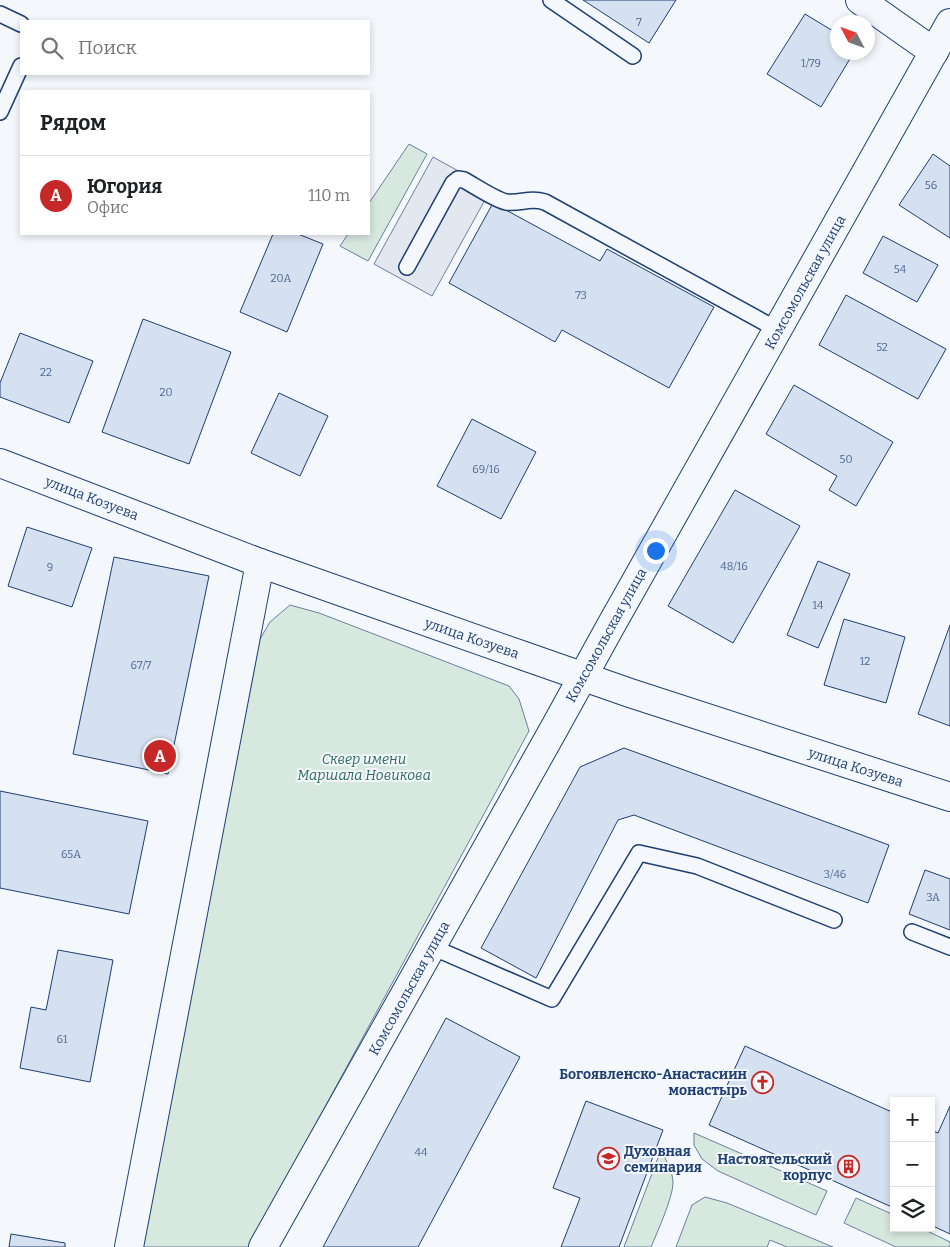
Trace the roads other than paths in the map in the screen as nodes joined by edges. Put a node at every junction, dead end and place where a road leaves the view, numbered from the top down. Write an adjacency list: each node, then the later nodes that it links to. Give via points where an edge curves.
1 (551, 0): 7 (lane)
2 (860, 0): 6 (street)
3 (0, 14): 5 (lane)
4 (950, 23): 6 (street, Комсомольская улица)
5 (20, 24)
6 (934, 52): 11 (street, Комсомольская улица)
7 (632, 56)
8 (20, 68): 9 (lane)
9 (0, 112)
10 (408, 267): 11 (lane, via 453,183 458,179 464,180 506,202 538,199 546,202)
11 (778, 330): 14 (street, Комсомольская улица)
12 (0, 463): 13 (street, улица Козуева)
13 (260, 563): 14 (street, улица Козуева); 20 (street)
14 (583, 677): 15 (street, улица Козуева); 18 (street, Комсомольская улица)
15 (950, 797)
16 (834, 920): 18 (lane, via 697,866 639,853 552,999)
17 (912, 932): 19 (lane)
18 (432, 947): 21 (street, Комсомольская улица)
19 (950, 947)
20 (129, 1247)
21 (263, 1247)

